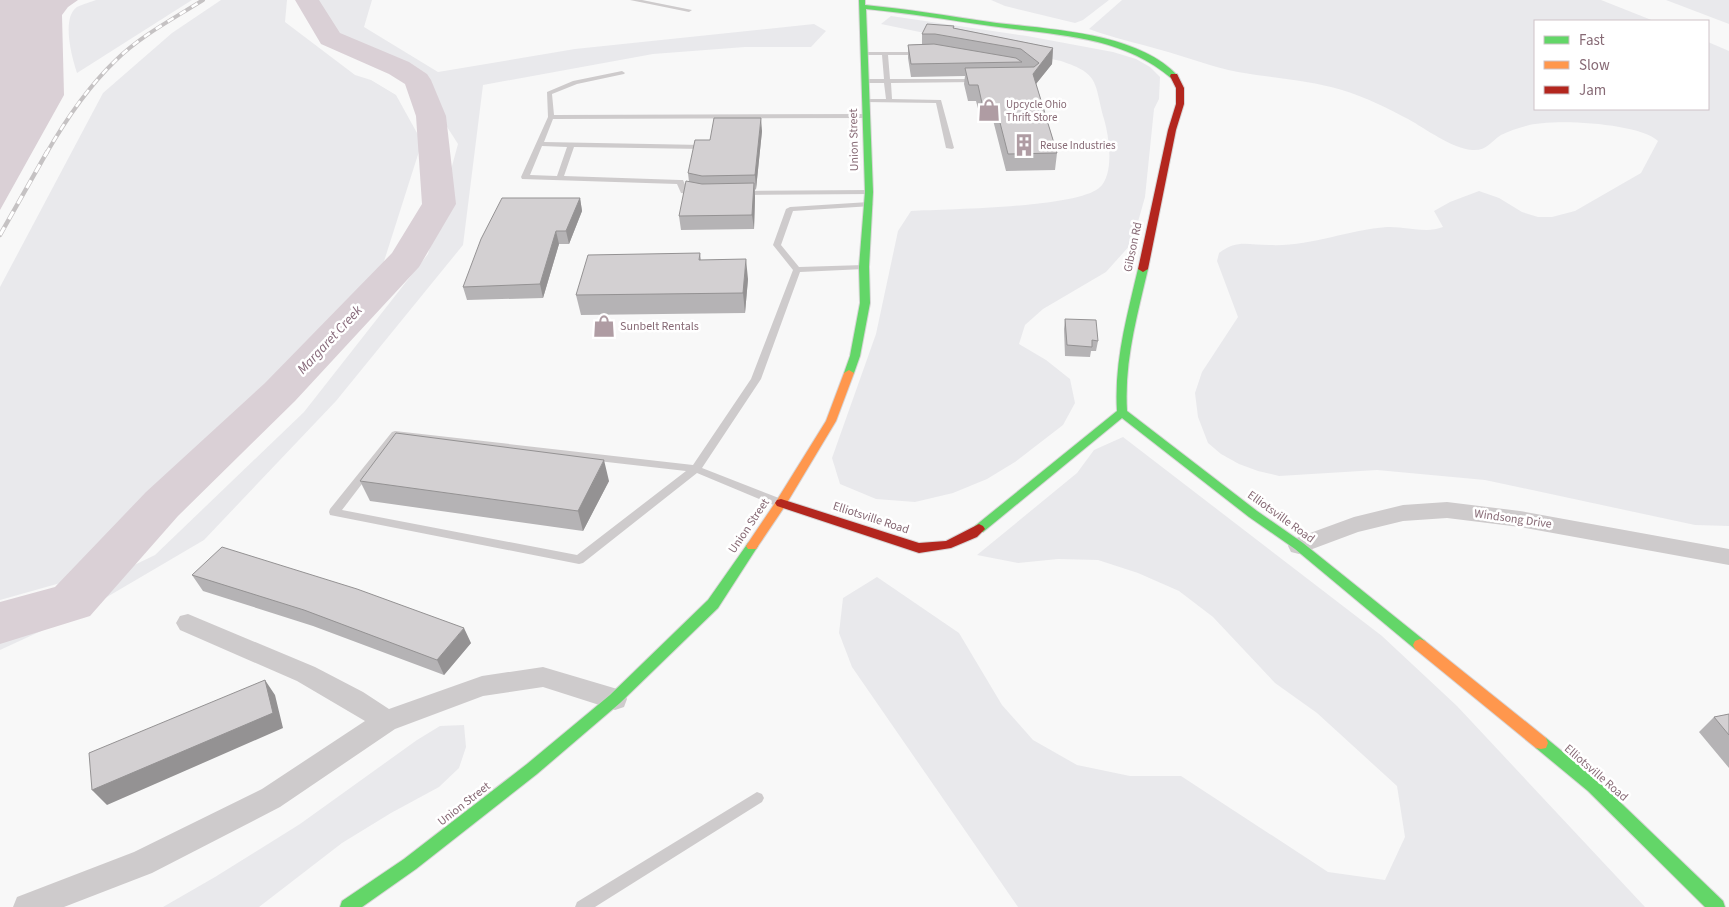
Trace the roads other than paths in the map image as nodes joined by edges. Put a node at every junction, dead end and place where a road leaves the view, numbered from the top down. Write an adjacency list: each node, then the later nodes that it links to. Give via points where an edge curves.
1 (632, 0): 3 (lane)
2 (862, 4): 4 (street, Union Street); 26 (street, Gibson Rd, via 1079,35 1145,55 1170,71 1181,98 1126,347 1120,394)
3 (689, 10)
4 (865, 53): 5 (lane); 9 (street, Union Street)
5 (885, 53): 6 (lane); 10 (lane)
6 (934, 53)
7 (622, 73): 14 (lane, via 575,82 549,93)
8 (984, 80): 10 (lane)
9 (866, 81): 10 (lane); 11 (street, Union Street)
10 (888, 81): 12 (lane)
11 (867, 101): 12 (lane); 13 (street, Union Street)
12 (889, 101): 18 (lane, via 940,101)
13 (867, 116): 14 (lane); 20 (street, Union Street)
14 (551, 117): 15 (lane)
15 (539, 144): 16 (lane); 19 (lane, via 525,177)
16 (571, 145): 17 (lane); 19 (lane)
17 (702, 147)
18 (950, 148)
19 (560, 178): 22 (lane, via 680,182 684,191)
20 (869, 192): 21 (lane); 23 (street, Union Street)
21 (733, 193)
22 (704, 194)
23 (868, 204): 24 (street, Union Street); 25 (lane, via 790,209 777,245)
24 (864, 266): 25 (lane); 28 (street, Union Street, via 866,303 855,356 831,420)
25 (797, 270): 27 (lane, via 756,379)
26 (1122, 412): 28 (street, Elliotsville Road, via 973,534 946,546 919,548); 29 (street, Elliotsville Road)
27 (696, 469): 27 (lane, via 396,434 334,512 579,560); 28 (lane)
28 (781, 504): 32 (street, Union Street, via 713,604)
29 (1299, 546): 30 (street, Windsong Drive, via 1403,513 1447,510 1520,519); 38 (street, Elliotsville Road, via 1593,786)
30 (1729, 557)
31 (188, 623): 33 (street, via 306,674)
32 (615, 699): 33 (street, via 543,677 482,686); 36 (street, Union Street, via 517,781 410,864)
33 (386, 721): 35 (street, via 271,798 142,863)
34 (757, 798): 37 (lane)
35 (27, 907)
36 (348, 907)
37 (582, 907)
38 (1717, 907)

